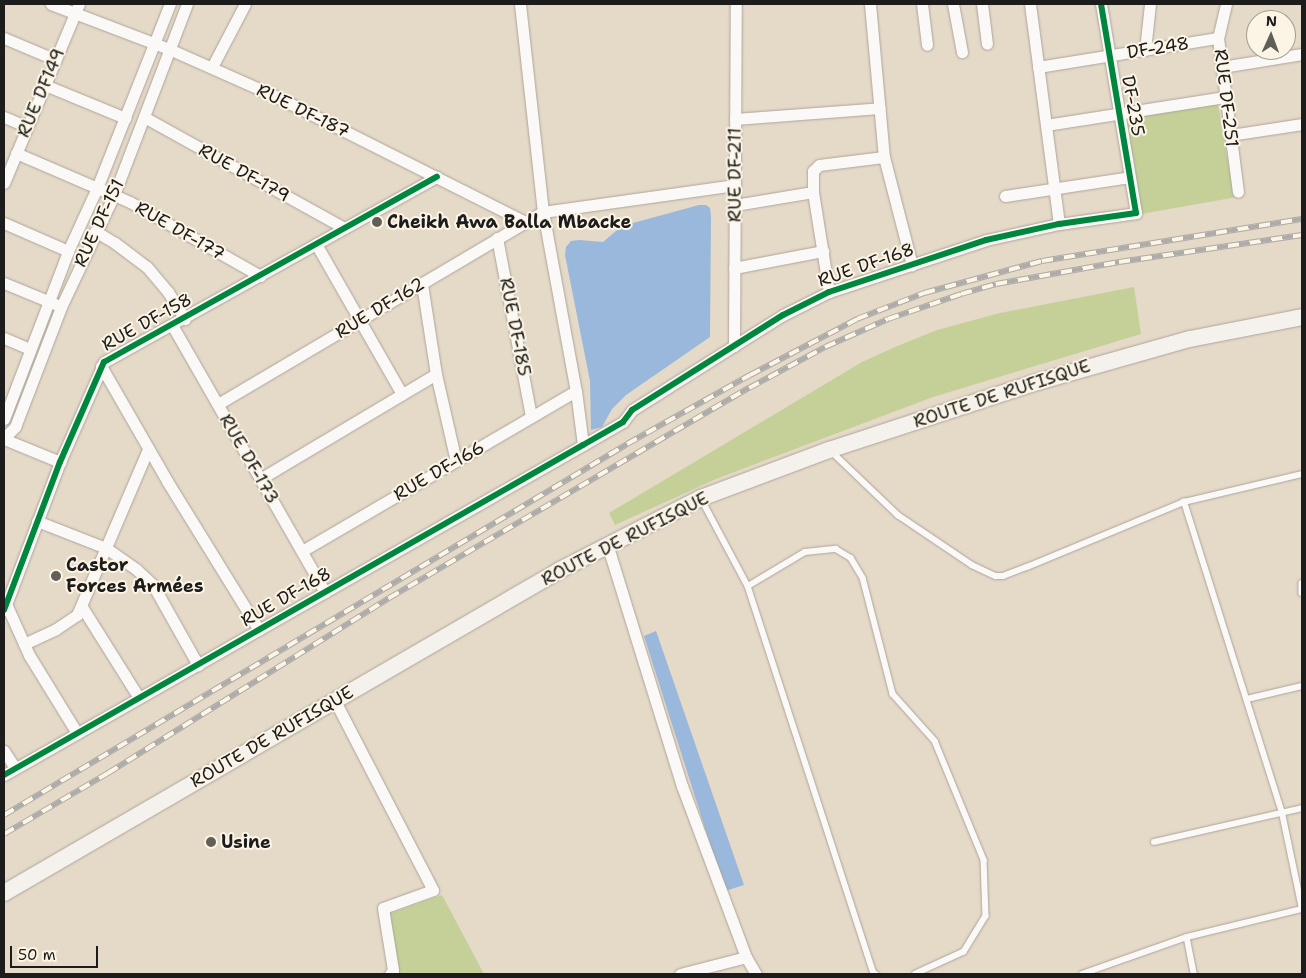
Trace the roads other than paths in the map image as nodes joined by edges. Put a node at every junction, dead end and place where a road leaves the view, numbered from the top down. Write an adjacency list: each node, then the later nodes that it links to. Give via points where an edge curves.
1 (51, 4): 15 (street, RUE DF-187)
2 (170, 4): 18 (street, RUE DF-151)
3 (187, 4): 21 (street, RUE DF-151)
4 (245, 4): 27 (street)
5 (520, 4): 55 (street)
6 (736, 4): 37 (street, RUE DF-211)
7 (870, 4): 32 (street)
8 (922, 4): 20 (street)
9 (953, 4): 23 (street)
10 (982, 4): 19 (street)
11 (1030, 4): 28 (street)
12 (1101, 4): 25 (street, DF-235 / DF-235)
13 (1150, 4): 22 (street)
14 (1226, 4): 17 (street, RUE DF-251)
15 (77, 8): 18 (street, RUE DF-187); 26 (street, RUE DF149)
16 (4, 38): 26 (street)
17 (1218, 38): 22 (street, DF-248 / DF-248); 29 (street, RUE DF-251)
18 (154, 44): 21 (street, RUE DF-187); 36 (street, RUE DF-151)
19 (987, 44)
20 (927, 45)
21 (170, 49): 27 (street, RUE DF-187); 34 (street, RUE DF-151)
22 (1145, 50): 25 (street, DF-248 / DF-248)
23 (962, 52)
24 (1302, 54): 29 (street)
25 (1110, 55): 28 (street, DF-248 / DF-248); 33 (street, DF-235 / DF-235)
26 (56, 60): 30 (street, RUE DF149)
27 (212, 67): 44 (street, RUE DF-187)
28 (1038, 67): 39 (street)
29 (1222, 67): 31 (street, RUE DF-251)
30 (45, 85): 36 (street); 40 (street, RUE DF149)
31 (1225, 97): 33 (street); 41 (street, RUE DF-251)
32 (880, 108): 37 (street); 43 (street)
33 (1119, 112): 39 (street); 45 (street, DF-235 / DF-235)
34 (144, 117): 52 (street, RUE DF-151); 60 (street, RUE DF-179)
35 (4, 118): 40 (street)
36 (126, 118): 48 (street, RUE DF-151)
37 (735, 119): 47 (street, RUE DF-211)
38 (1302, 124): 41 (street)
39 (1046, 125): 49 (street)
40 (27, 127): 42 (street, RUE DF149)
41 (1230, 135): 51 (street, RUE DF-251)
42 (16, 153): 46 (street, RUE DF149); 48 (street, RUE DF-177)
43 (884, 157): 50 (street, via 819,165 814,171); 66 (street)
44 (437, 177): 58 (street, RUE DF-187); 60 (street, RUE DF-158)
45 (1130, 177): 49 (street); 56 (street, DF-235 / DF-235)
46 (4, 183)
47 (735, 185): 54 (street, RUE DF-211); 55 (street)
48 (97, 188): 52 (street, RUE DF-177); 64 (street, RUE DF-151)
49 (1054, 189): 53 (street); 59 (street)
50 (813, 192): 54 (street); 65 (street)
51 (1238, 192)
52 (114, 195): 61 (street, RUE DF-151); 68 (street, RUE DF-177)
53 (1005, 196)
54 (735, 205): 67 (street, RUE DF-211)
55 (543, 212): 58 (street, RUE DF-162); 83 (street)
56 (1136, 213): 59 (street, RUE DF-168)
57 (4, 222): 64 (street)
58 (525, 222): 62 (street, RUE DF-162)
59 (1059, 224): 66 (street, RUE DF-168, via 986,240)
60 (344, 228): 63 (street, RUE DF-158)
61 (95, 231): 73 (street, RUE DF-151); 75 (street, via 147,267)
62 (497, 238): 70 (street, RUE DF-162); 86 (street, RUE DF-185)
63 (316, 244): 68 (street, RUE DF-158); 76 (street)
64 (68, 251): 72 (street, RUE DF-151)
65 (823, 251): 67 (street); 71 (street)
66 (912, 265): 71 (street, RUE DF-168)
67 (734, 268): 79 (street, RUE DF-211)
68 (260, 276): 75 (street, RUE DF-158)
69 (4, 283): 72 (street)
70 (422, 284): 76 (street, RUE DF-162); 82 (street)
71 (829, 292): 79 (street, RUE DF-168, via 783,315)
72 (49, 302): 73 (street); 80 (street, RUE DF-151)
73 (61, 307): 88 (street, RUE DF-151, via 15,427)
74 (1302, 317): 91 (main road, ROUTE DE RUFISQUE, via 1190,339 1099,363)
75 (185, 319): 77 (street, RUE DF-158)
76 (360, 321): 84 (street); 85 (street, RUE DF-162)
77 (172, 325): 81 (street, RUE DF-158); 85 (street, RUE DF-173)
78 (4, 338): 80 (street)
79 (734, 346): 89 (street, RUE DF-168, via 632,410 623,422)
80 (30, 349): 87 (street, RUE DF-151)
81 (101, 366): 90 (street); 93 (street, RUE DF-158)
82 (436, 374): 84 (street); 92 (street)
83 (576, 391): 86 (street, RUE DF-166); 89 (street)
84 (402, 394): 95 (street)
85 (218, 404): 95 (street, RUE DF-173)
86 (531, 417): 92 (street, RUE DF-166)
87 (4, 419)
88 (4, 438): 93 (street)
89 (583, 445): 104 (street, RUE DF-168)
90 (148, 449): 100 (street); 108 (street)
91 (830, 450): 96 (main road, ROUTE DE RUFISQUE); 97 (lane, via 898,515 942,547 996,576 1003,576)
92 (456, 461): 101 (street, RUE DF-166)
93 (60, 462): 98 (street, RUE DF-158)
94 (1302, 474): 97 (lane)
95 (260, 479): 101 (street, RUE DF-173)
96 (701, 498): 99 (main road, ROUTE DE RUFISQUE); 103 (lane)
97 (1184, 502): 113 (lane)
98 (37, 520): 100 (street); 107 (street, RUE DF-158)
99 (606, 544): 114 (main road, ROUTE DE RUFISQUE); 125 (street, via 682,786)
100 (106, 548): 106 (street); 110 (street, via 153,585)
101 (302, 551): 104 (street, RUE DF-173)
102 (1302, 583): 105 (lane)
103 (748, 586): 129 (lane); 130 (lane, via 805,552 836,549 851,558 863,578 892,694 935,741 984,860 986,916 964,952)
104 (325, 592): 108 (street, RUE DF-168)
105 (1302, 593)
106 (82, 606): 109 (street, via 70,622); 112 (street)
107 (5, 608): 109 (street)
108 (259, 630): 110 (street, RUE DF-168)
109 (24, 644): 115 (street)
110 (198, 665): 112 (street, RUE DF-168)
111 (1302, 686): 113 (lane)
112 (139, 698): 115 (street, RUE DF-168)
113 (1247, 699): 120 (lane)
114 (335, 701): 122 (main road, ROUTE DE RUFISQUE); 126 (street, via 433,890 383,908 393,970)
115 (77, 733): 117 (street, RUE DF-168)
116 (4, 751): 117 (street)
117 (15, 768): 118 (street, RUE DF-168)
118 (4, 775)
119 (1302, 808): 120 (lane)
120 (1282, 813): 121 (lane); 123 (lane)
121 (1154, 842)
122 (4, 893)
123 (1302, 910): 124 (lane)
124 (1187, 937): 131 (lane); 132 (lane)
125 (746, 957): 127 (street); 128 (street)
126 (390, 974)
127 (680, 974)
128 (756, 974)
129 (876, 974)
130 (916, 974)
131 (1082, 974)
132 (1194, 974)

